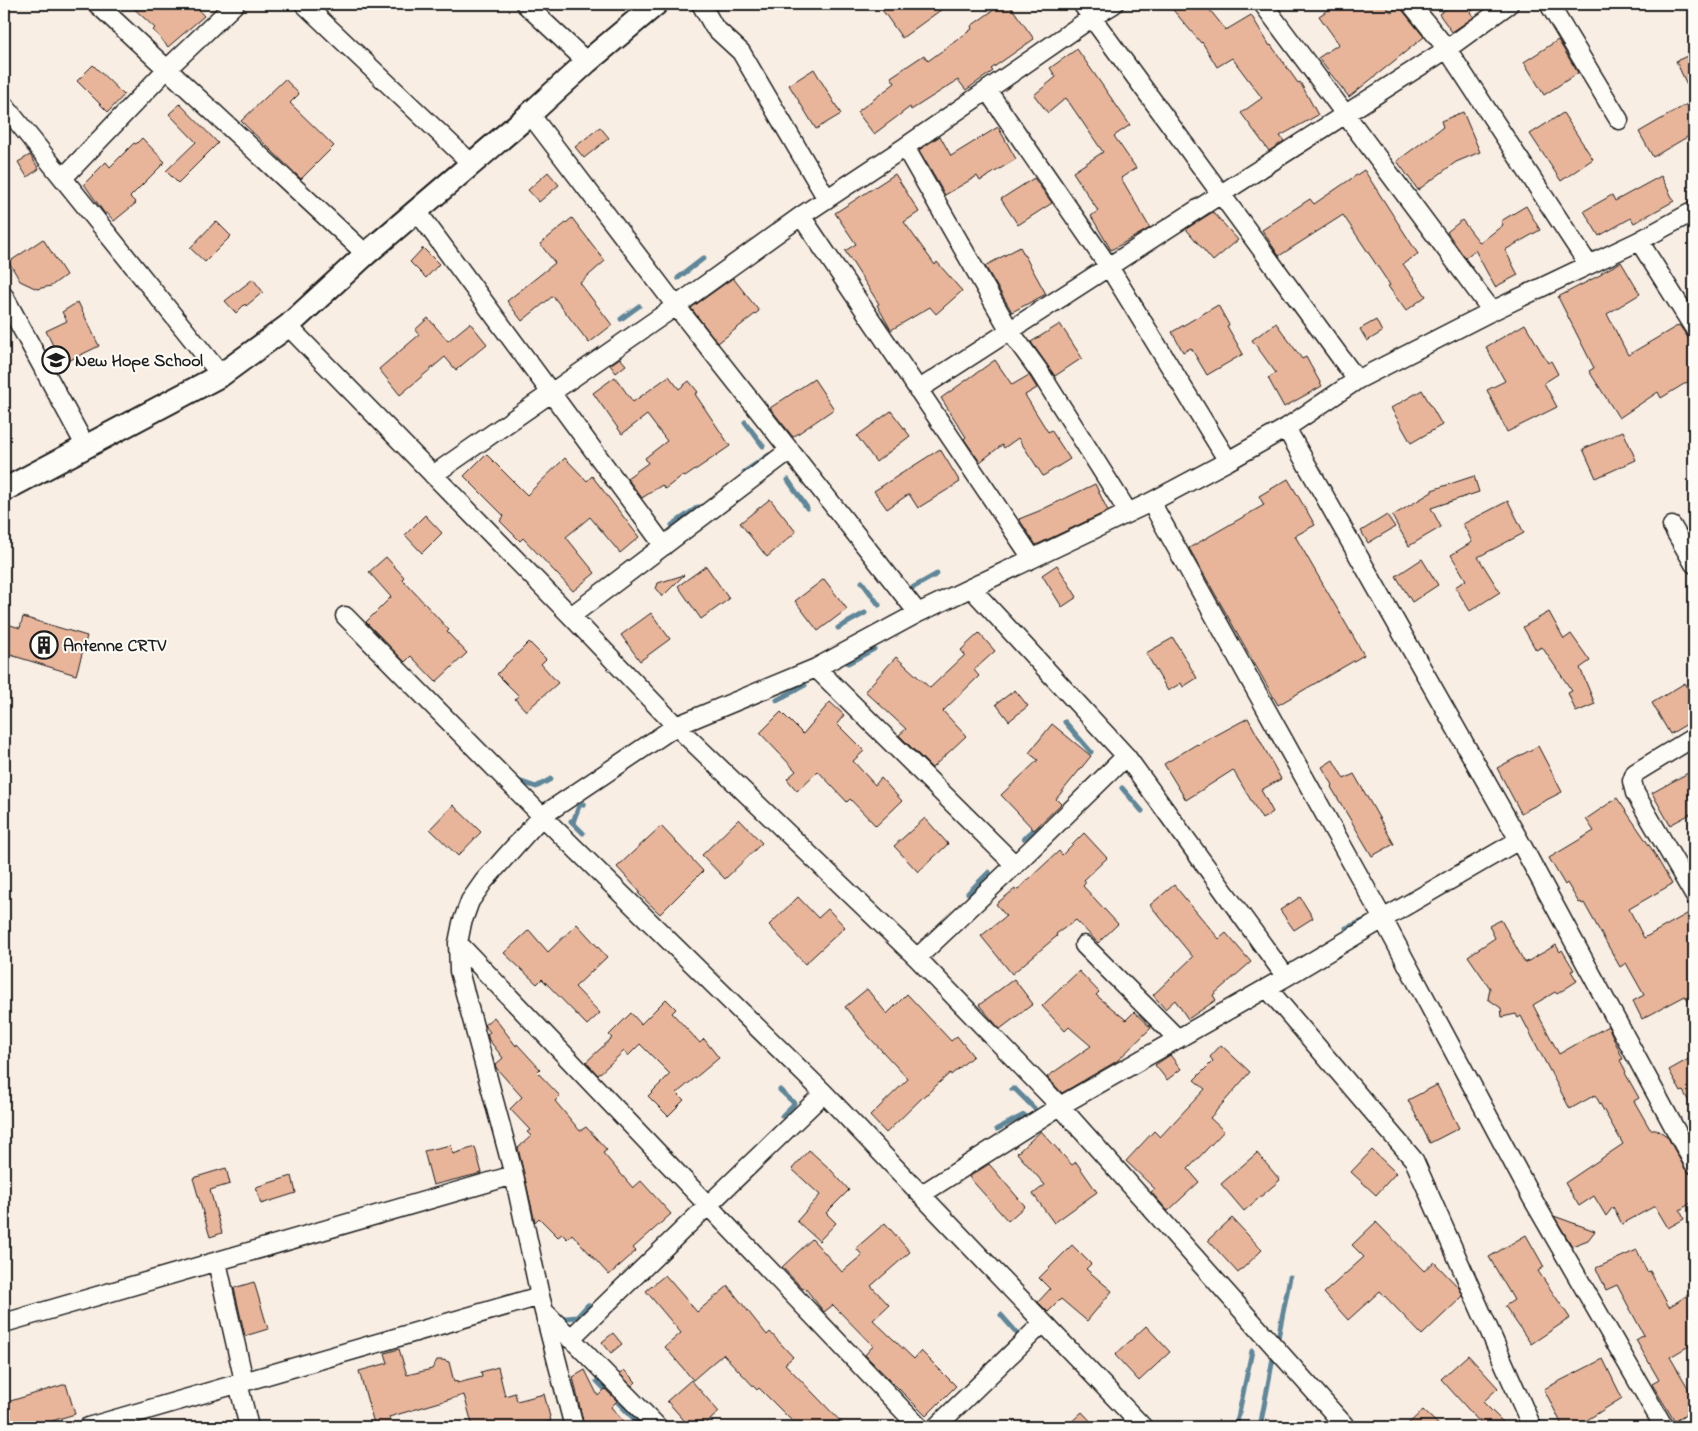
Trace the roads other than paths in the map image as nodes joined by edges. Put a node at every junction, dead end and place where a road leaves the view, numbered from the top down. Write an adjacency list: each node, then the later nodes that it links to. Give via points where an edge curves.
1 (96, 4): 15 (street)
2 (235, 4): 15 (street)
3 (304, 4): 22 (street)
4 (525, 4): 14 (street)
5 (656, 4): 14 (main road)
6 (701, 4): 25 (street, via 714,27 741,52)
7 (1114, 4): 12 (street)
8 (1263, 4): 19 (street)
9 (1411, 4): 13 (street)
10 (1509, 4): 13 (street)
11 (1549, 4): 20 (street)
12 (1087, 11): 16 (street); 24 (street)
13 (1447, 50): 19 (street); 31 (street)
14 (587, 62): 18 (main road)
15 (167, 69): 23 (street); 30 (street)
16 (987, 90): 21 (street); 32 (street)
17 (4, 105): 23 (street)
18 (530, 114): 22 (main road); 34 (street)
19 (1346, 115): 24 (street); 35 (street)
20 (1619, 120)
21 (905, 148): 25 (street); 38 (street)
22 (472, 164): 26 (main road)
23 (63, 178): 39 (street)
24 (1221, 194): 32 (street); 40 (street)
25 (827, 199): 28 (street)
26 (416, 211): 30 (main road); 42 (street)
27 (1694, 211): 29 (street)
28 (801, 216): 34 (street); 41 (street)
29 (1639, 241): 31 (street); 37 (street)
30 (366, 254): 36 (main road)
31 (1588, 264): 35 (street)
32 (1109, 267): 38 (street); 46 (street)
33 (4, 296): 44 (street)
34 (676, 306): 42 (street); 45 (street)
35 (1492, 311): 40 (street)
36 (288, 326): 39 (main road); 47 (street)
37 (1694, 328)
38 (1010, 331): 41 (street); 50 (street)
39 (221, 375): 44 (main road)
40 (1357, 380): 43 (street)
41 (918, 390): 53 (street)
42 (551, 393): 47 (street); 52 (street)
43 (1286, 428): 46 (street); 64 (street)
44 (86, 447): 48 (main road)
45 (790, 450): 52 (street); 56 (street)
46 (1228, 461): 49 (street)
47 (433, 475): 58 (street)
48 (4, 490)
49 (1150, 502): 50 (street); 67 (street)
50 (1128, 512): 53 (street)
51 (1672, 526): 54 (street)
52 (664, 546): 58 (street)
53 (1032, 558): 55 (street)
54 (1694, 564)
55 (971, 588): 56 (street); 62 (street)
56 (918, 613): 59 (street)
57 (346, 616): 63 (street)
58 (571, 616): 60 (street)
59 (816, 668): 60 (street); 65 (street)
60 (676, 726): 63 (street); 70 (street)
61 (1694, 737): 66 (street, via 1634,773 1632,781 1635,793)
62 (1126, 756): 65 (street); 71 (street)
63 (542, 816): 68 (street, via 474,894 462,923); 74 (street)
64 (1519, 840): 67 (street); 76 (street)
65 (1014, 865): 70 (street)
66 (1694, 895)
67 (1383, 918): 71 (street); 96 (street, via 1532,1198)
68 (458, 944): 77 (street, via 459,971); 79 (street)
69 (1084, 944): 73 (street)
70 (917, 958): 75 (street)
71 (1286, 977): 72 (street)
72 (1267, 988): 73 (street); 95 (street, via 1414,1160)
73 (1178, 1039): 75 (street)
74 (824, 1092): 78 (street); 79 (street)
75 (1060, 1106): 78 (street); 94 (street)
76 (1694, 1164)
77 (514, 1175): 80 (street); 81 (street)
78 (922, 1194): 83 (street)
79 (709, 1206): 84 (street); 91 (street)
80 (217, 1262): 82 (street); 85 (street)
81 (542, 1303): 84 (street); 85 (street); 89 (street)
82 (4, 1323)
83 (1043, 1323): 92 (street); 93 (street)
84 (570, 1339): 90 (street)
85 (241, 1382): 87 (street); 88 (street)
86 (1694, 1421): 97 (street)
87 (88, 1427)
88 (249, 1427)
89 (574, 1427)
90 (658, 1427)
91 (919, 1427)
92 (936, 1427)
93 (1143, 1427)
94 (1346, 1427)
95 (1532, 1427)
96 (1664, 1427)
97 (1684, 1427)

